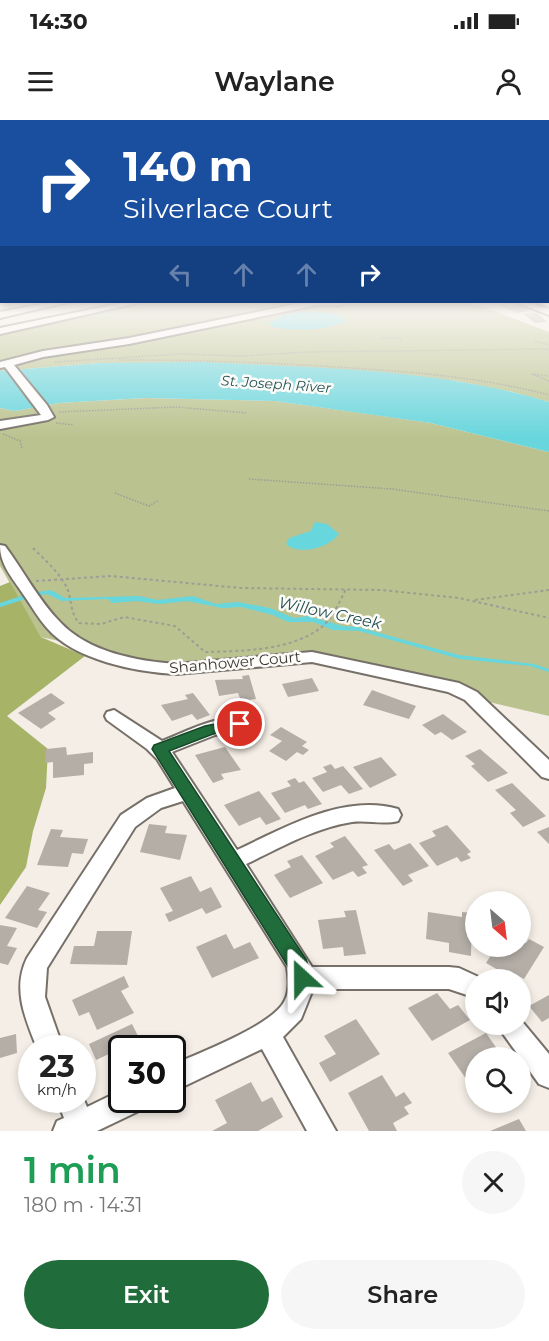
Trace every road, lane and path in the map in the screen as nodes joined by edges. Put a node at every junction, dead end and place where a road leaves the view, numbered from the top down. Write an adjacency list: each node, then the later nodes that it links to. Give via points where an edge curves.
1 (103, 344): 3 (street)
2 (549, 347): 4 (path, via 242,356 182,354)
3 (43, 354): 4 (path, via 55,362); 5 (street)
4 (108, 360): 8 (path, via 214,360 415,372 505,384)
5 (6, 366): 9 (street)
6 (548, 376): 7 (path, via 532,374)
7 (549, 381)
8 (549, 395)
9 (45, 411): 10 (path, via 176,407); 11 (street); 12 (path, via 50,423)
10 (248, 413)
11 (0, 425): 13 (path, via 4,436 20,441)
12 (74, 425)
13 (22, 448)
14 (249, 478): 17 (path, via 392,489)
15 (115, 493): 16 (path, via 148,506)
16 (159, 500)
17 (549, 511)
18 (33, 548): 20 (path)
19 (0, 549): 23 (street, Shanhower Court)
20 (60, 578): 21 (path, via 111,576 241,588); 23 (path); 26 (path, via 79,623 101,624 124,618 175,626 205,652 274,644 320,628)
21 (346, 589): 24 (path); 26 (path)
22 (549, 590): 24 (path)
23 (30, 591): 30 (street, Shanhower Court, via 52,625 74,643 146,666 187,668 312,657 453,687 464,691)
24 (472, 601): 25 (path)
25 (549, 618)
26 (330, 619)
27 (114, 716): 29 (street)
28 (240, 724): 29 (street, via 211,729)
29 (160, 749): 31 (street)
30 (549, 772)
31 (188, 791): 33 (street); 37 (street, via 154,803 128,821 36,965 31,998)
32 (391, 815): 33 (street, via 368,811 345,814)
33 (233, 861): 34 (street, via 299,965)
34 (302, 978): 35 (street, via 449,978); 36 (street, via 297,1003 288,1017)
35 (465, 982)
36 (266, 1032): 39 (street); 43 (street)
37 (45, 1035)
38 (517, 1035): 40 (street)
39 (186, 1072)
40 (549, 1076)
41 (108, 1107): 42 (street)
42 (73, 1118)
43 (322, 1131)

